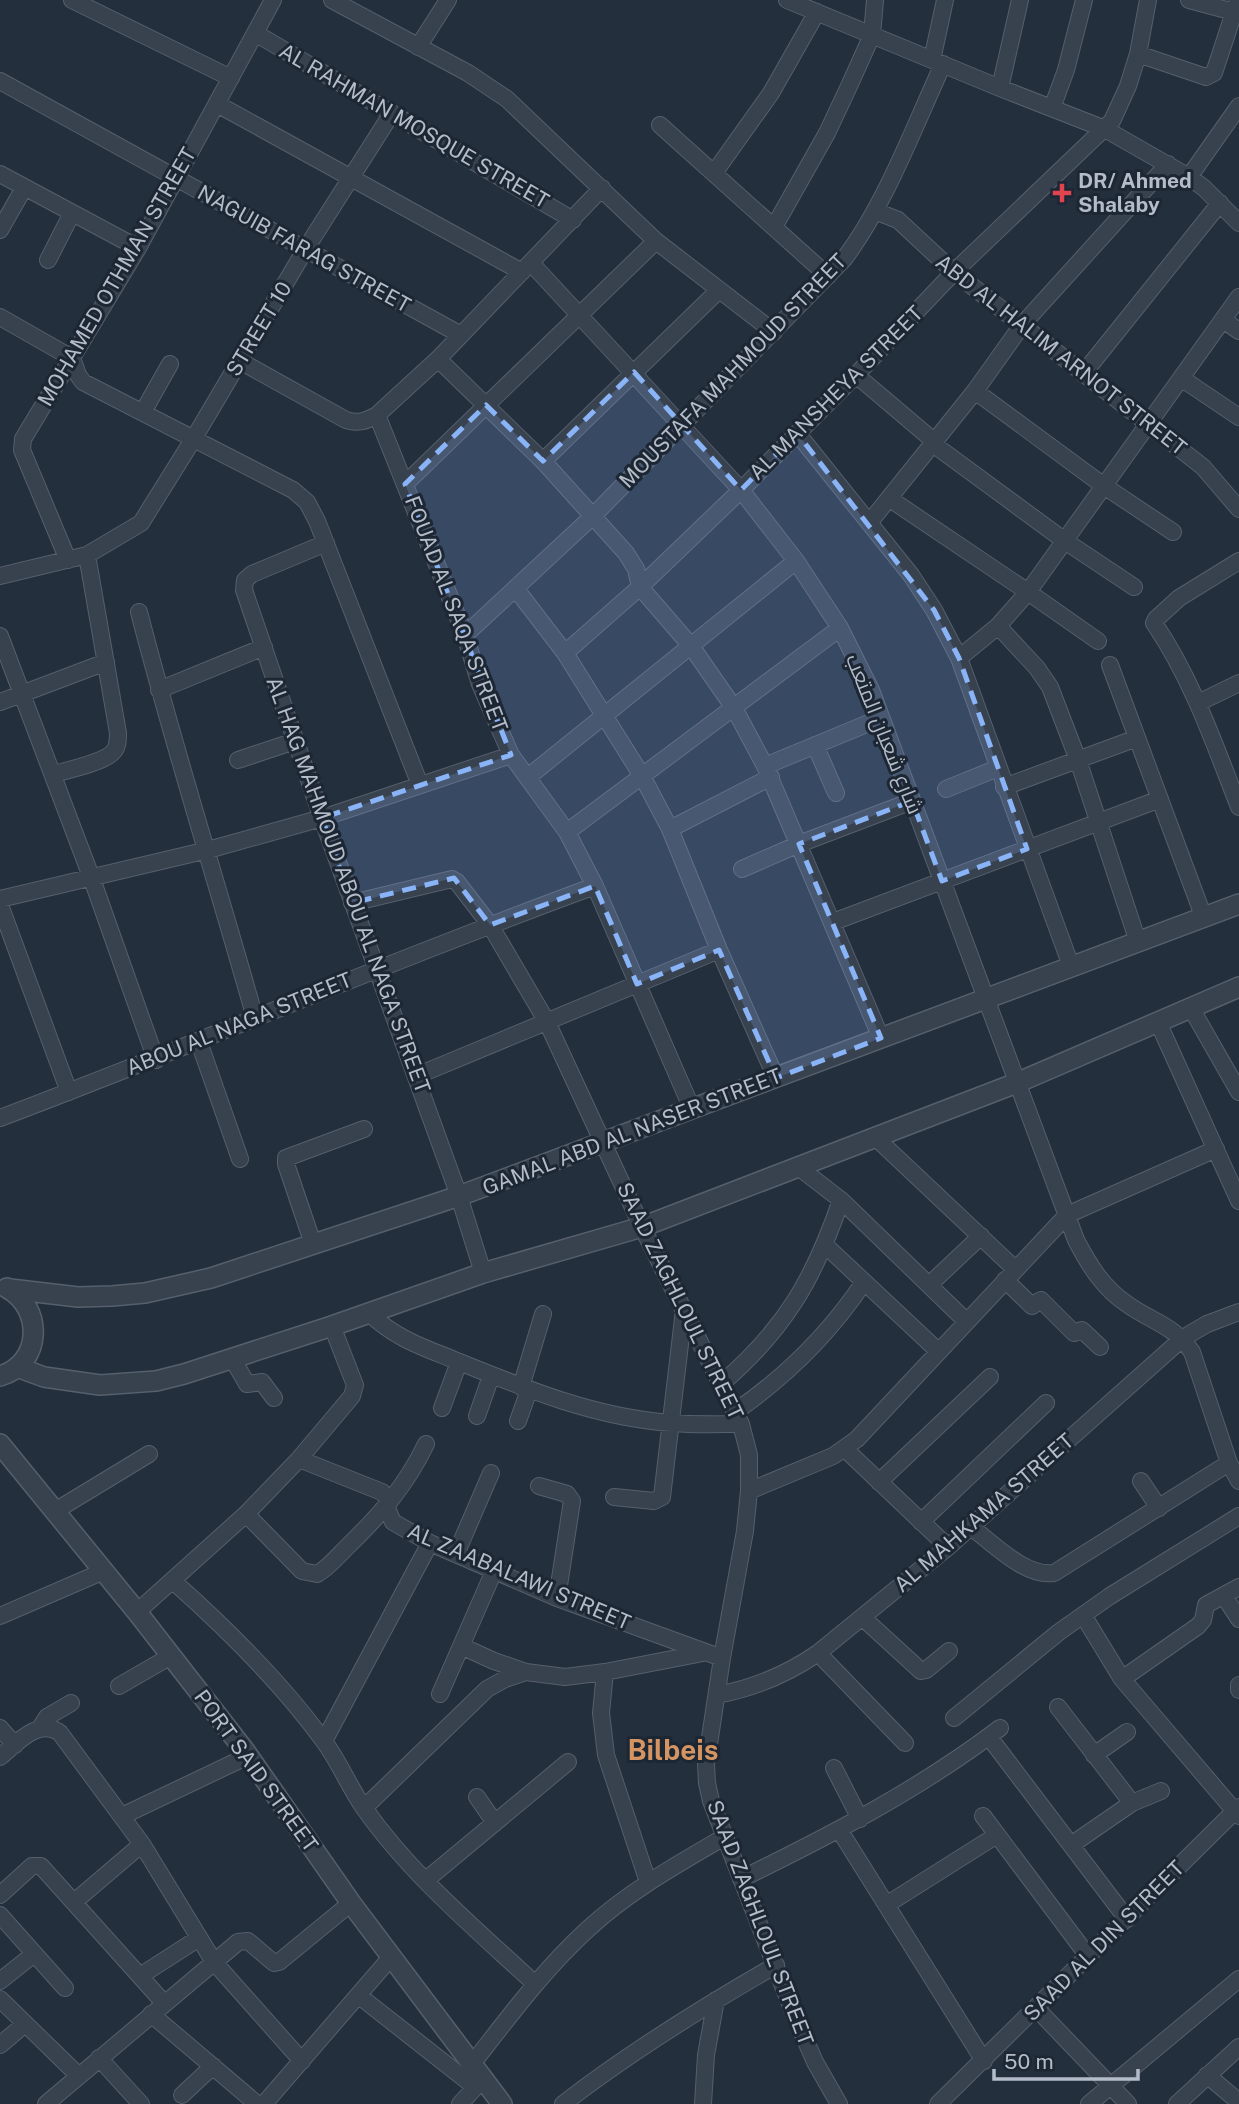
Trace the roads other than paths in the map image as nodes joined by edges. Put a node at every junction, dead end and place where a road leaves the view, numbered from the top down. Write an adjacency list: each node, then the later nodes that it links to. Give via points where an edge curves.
1 (72, 0): 19 (street)
2 (273, 0): 14 (street, MOHAMED OTHMAN STREET)
3 (332, 0): 16 (street)
4 (448, 0): 16 (street)
5 (875, 0): 15 (street)
6 (945, 0): 18 (street, MOUSTAFA MAHMOUD STREET)
7 (1020, 0): 21 (street)
8 (1084, 0): 24 (street)
9 (1148, 0): 17 (street, AL MANSHEYA STREET)
10 (1189, 0): 12 (street)
11 (794, 1): 13 (street)
12 (1236, 6): 17 (street, via 1210,76)
13 (817, 12): 15 (street); 29 (street, via 771,93)
14 (255, 33): 19 (street, MOHAMED OTHMAN STREET); 25 (street, AL RAHMAN MOSQUE STREET)
15 (872, 35): 18 (street); 41 (street, via 827,133)
16 (418, 47): 35 (street, via 507,99)
17 (1138, 54): 27 (street, AL MANSHEYA STREET, via 1118,112)
18 (938, 62): 21 (street); 37 (street, MOUSTAFA MAHMOUD STREET)
19 (231, 78): 22 (street, MOHAMED OTHMAN STREET)
20 (0, 81): 32 (street, NAGUIB FARAG STREET)
21 (999, 88): 24 (street)
22 (217, 104): 32 (street, MOHAMED OTHMAN STREET); 33 (street, شارع شعبان المتعب)
23 (1239, 106): 31 (street)
24 (1052, 108): 27 (street)
25 (392, 113): 33 (street, STREET 10); 39 (street, AL RAHMAN MOSQUE STREET)
26 (660, 125): 29 (street)
27 (1105, 128): 28 (street); 48 (street, AL MANSHEYA STREET)
28 (1168, 164): 31 (street); 55 (street)
29 (714, 173): 41 (street)
30 (0, 174): 34 (street)
31 (1189, 177): 36 (street)
32 (177, 178): 44 (street, MOHAMED OTHMAN STREET); 45 (street, NAGUIB FARAG STREET)
33 (351, 178): 45 (street, STREET 10); 47 (street, شارع شعبان المتعب)
34 (24, 188): 38 (street); 42 (street)
35 (602, 188): 39 (street); 43 (street)
36 (1220, 203): 40 (street); 64 (street)
37 (875, 211): 48 (street, ABD AL HALIM ARNOT STREET, via 898,220); 49 (street, MOUSTAFA MAHMOUD STREET, via 854,246)
38 (72, 213): 44 (street); 46 (street)
39 (573, 220): 47 (street)
40 (1239, 223)
41 (774, 227): 49 (street)
42 (0, 230)
43 (656, 241): 50 (street); 52 (street)
44 (138, 248): 59 (street, MOHAMED OTHMAN STREET)
45 (305, 250): 58 (street, NAGUIB FARAG STREET); 61 (street, STREET 10)
46 (48, 260)
47 (527, 268): 52 (street, شارع شعبان المتعب); 58 (street)
48 (954, 272): 55 (street, ABD AL HALIM ARNOT STREET); 65 (street, AL MANSHEYA STREET)
49 (828, 275): 57 (street, MOUSTAFA MAHMOUD STREET)
50 (718, 291): 57 (street); 63 (street)
51 (1239, 298): 54 (street)
52 (580, 314): 63 (street, شارع شعبان المتعب); 68 (street)
53 (0, 317): 59 (street)
54 (1223, 320): 56 (street); 66 (street)
55 (1022, 326): 64 (street, ABD AL HALIM ARNOT STREET); 67 (street)
56 (1239, 331)
57 (774, 332): 73 (street, MOUSTAFA MAHMOUD STREET)
58 (461, 335): 60 (street)
59 (72, 358): 69 (street, via 83,382); 89 (street, MOHAMED OTHMAN STREET, via 22,444)
60 (438, 359): 68 (street); 70 (street)
61 (240, 361): 70 (street, via 346,421 356,423); 75 (street, STREET 10)
62 (170, 364): 69 (street)
63 (634, 372): 73 (street, شارع شعبان المتعب); 77 (street)
64 (1083, 374): 72 (street, ABD AL HALIM ARNOT STREET)
65 (856, 375): 74 (street, AL MANSHEYA STREET); 76 (street)
66 (1181, 378): 71 (street); 72 (street)
67 (975, 391): 76 (street); 79 (street)
68 (486, 405): 77 (street); 78 (street)
69 (143, 412): 75 (street)
70 (377, 415): 78 (street, FOUAD AL SAQA STREET)
71 (1239, 417)
72 (1148, 424): 79 (street); 82 (street, ABD AL HALIM ARNOT STREET, via 1203,467)
73 (680, 425): 80 (street, شارع شعبان المتعب); 83 (street, MOUSTAFA MAHMOUD STREET)
74 (797, 433): 80 (street, AL MANSHEYA STREET); 84 (street)
75 (194, 438): 87 (street, via 293,490 307,502); 88 (street, STREET 10, via 141,523)
76 (934, 443): 81 (street); 86 (street)
77 (543, 461): 83 (street)
78 (405, 484): 100 (street, FOUAD AL SAQA STREET)
79 (1104, 486): 85 (street); 86 (street)
80 (741, 490): 90 (street, شارع شعبان المتعب); 93 (street, AL MANSHEYA STREET)
81 (890, 499): 84 (street); 96 (street)
82 (1239, 509)
83 (593, 516): 93 (street, via 632,560); 95 (street, MOUSTAFA MAHMOUD STREET)
84 (869, 523): 106 (street, via 911,575)
85 (1173, 532)
86 (1065, 541): 94 (street); 96 (street)
87 (326, 543): 104 (street, AL HAG MAHMOUD ABOU AL NAGA STREET, via 245,580 244,590); 128 (street)
88 (87, 555): 89 (street, STREET 10); 107 (street)
89 (68, 559): 92 (street, STREET 10)
90 (796, 561): 99 (street, شارع شعبان المتعب); 103 (street)
91 (1239, 561): 113 (street, via 1164,611 1154,623)
92 (0, 576)
93 (640, 587): 103 (street); 105 (street, AL MANSHEYA STREET)
94 (1133, 587)
95 (516, 589): 100 (street, MOUSTAFA MAHMOUD STREET); 105 (street)
96 (1028, 592): 98 (street); 102 (street)
97 (139, 612): 110 (street)
98 (998, 625): 106 (street); 122 (street, via 1050,687)
99 (840, 628): 114 (street); 116 (street, شارع شعبان المتعب)
100 (465, 635): 120 (street, FOUAD AL SAQA STREET, via 480,684)
101 (0, 636): 111 (street)
102 (1098, 641)
103 (691, 646): 114 (street); 115 (street)
104 (264, 647): 110 (street); 118 (street, AL HAG MAHMOUD ABOU AL NAGA STREET)
105 (565, 653): 115 (street)
106 (959, 658): 123 (street)
107 (106, 662): 111 (street); 125 (street, via 118,733 113,753)
108 (1110, 665): 117 (street)
109 (1239, 683): 113 (street)
110 (159, 690): 141 (street)
111 (21, 694): 112 (street); 125 (street)
112 (0, 702)
113 (1198, 703): 134 (street)
114 (734, 708): 124 (street); 126 (street)
115 (604, 716): 126 (street); 127 (street)
116 (881, 718): 119 (street); 133 (street, شارع شعبان المتعب)
117 (1137, 738): 122 (street); 132 (street)
118 (295, 741): 121 (street); 135 (street, AL HAG MAHMOUD ABOU AL NAGA STREET)
119 (815, 745): 124 (street); 131 (street)
120 (511, 755): 127 (street, FOUAD AL SAQA STREET); 128 (street)
121 (238, 760)
122 (1079, 760): 129 (street); 136 (street)
123 (998, 768): 129 (street); 130 (street)
124 (768, 772): 137 (street); 139 (street)
125 (54, 774): 143 (street)
126 (642, 776): 137 (street); 138 (street)
127 (528, 777): 138 (street, FOUAD AL SAQA STREET)
128 (420, 785): 135 (street)
129 (1004, 787): 140 (street)
130 (946, 789)
131 (836, 793)
132 (1160, 799): 136 (street); 150 (street)
133 (912, 801): 139 (street); 144 (street, شارع شعبان المتعب)
134 (1239, 807)
135 (322, 818): 141 (street); 147 (street, AL HAG MAHMOUD ABOU AL NAGA STREET)
136 (1099, 822): 140 (street); 153 (street)
137 (670, 829): 154 (street)
138 (567, 832): 145 (street, FOUAD AL SAQA STREET)
139 (799, 844): 142 (street); 151 (street)
140 (1027, 849): 144 (street); 155 (street)
141 (208, 850): 143 (street); 161 (street)
142 (742, 869)
143 (92, 879): 146 (street); 166 (street)
144 (942, 881): 151 (street); 159 (street, شارع شعبان المتعب)
145 (595, 886): 152 (street, ABOU AL NAGA STREET); 157 (street, FOUAD AL SAQA STREET)
146 (0, 899)
147 (352, 903): 152 (street, SAAD ZAGHLOUL STREET, via 447,879 457,882); 156 (street, AL HAG MAHMOUD ABOU AL NAGA STREET)
148 (1239, 904): 150 (street, GAMAL ABD AL NASER STREET)
149 (0, 905): 170 (street)
150 (1204, 918): 153 (street, GAMAL ABD AL NASER STREET)
151 (833, 922): 164 (street)
152 (490, 925): 156 (street, ABOU AL NAGA STREET); 162 (street, SAAD ZAGHLOUL STREET)
153 (1138, 942): 155 (street, GAMAL ABD AL NASER STREET)
154 (719, 950): 157 (street); 168 (street)
155 (1071, 966): 159 (street, GAMAL ABD AL NASER STREET)
156 (376, 968): 161 (street, ABOU AL NAGA STREET); 167 (street, AL HAG MAHMOUD ABOU AL NAGA STREET)
157 (637, 984): 162 (street); 172 (street, FOUAD AL SAQA STREET)
158 (1239, 988): 160 (street)
159 (987, 999): 164 (street, GAMAL ABD AL NASER STREET); 169 (street, شارع شعبان المتعب)
160 (1191, 1008): 163 (street); 171 (street)
161 (256, 1018): 165 (street, ABOU AL NAGA STREET)
162 (547, 1022): 167 (street); 176 (street, SAAD ZAGHLOUL STREET)
163 (1158, 1022): 169 (street); 177 (street)
164 (881, 1038): 168 (street, GAMAL ABD AL NASER STREET)
165 (199, 1042): 166 (street, ABOU AL NAGA STREET); 178 (street)
166 (156, 1060): 170 (street, ABOU AL NAGA STREET)
167 (416, 1076): 180 (street, AL HAG MAHMOUD ABOU AL NAGA STREET)
168 (776, 1078): 172 (street, GAMAL ABD AL NASER STREET)
169 (1019, 1082): 175 (street); 183 (street, شارع شعبان المتعب)
170 (68, 1092): 173 (street, ABOU AL NAGA STREET)
171 (1239, 1092)
172 (692, 1109): 176 (street, GAMAL ABD AL NASER STREET)
173 (1, 1114)
174 (364, 1129): 186 (street, via 286,1158)
175 (875, 1137): 179 (street); 185 (street)
176 (604, 1142): 180 (street, GAMAL ABD AL NASER STREET); 184 (street, SAAD ZAGHLOUL STREET)
177 (1216, 1149): 182 (street); 183 (street)
178 (240, 1159)
179 (797, 1166): 181 (street); 184 (street)
180 (459, 1196): 186 (street, GAMAL ABD AL NASER STREET); 188 (street, AL HAG MAHMOUD ABOU AL NAGA STREET)
181 (841, 1200): 187 (street); 191 (street)
182 (1239, 1201)
183 (1067, 1216): 189 (street); 199 (street, شارع شعبان المتعب, via 1089,1265 1106,1287)
184 (642, 1227): 188 (street); 193 (street, SAAD ZAGHLOUL STREET)
185 (981, 1236): 189 (street); 191 (street)
186 (313, 1244): 192 (street, GAMAL ABD AL NASER STREET, via 211,1278 145,1293 78,1297)
187 (826, 1246): 190 (street); 207 (street, via 782,1322)
188 (483, 1273): 195 (street)
189 (1010, 1274): 197 (street); 200 (street, via 1032,1306 1041,1300 1074,1333 1082,1330)
190 (864, 1282): 201 (street); 213 (street, via 807,1354)
191 (929, 1285): 197 (street)
192 (5, 1287): 204 (street, via 27,1305 34,1327 31,1349)
193 (684, 1310): 207 (street, SAAD ZAGHLOUL STREET); 215 (street)
194 (1239, 1312): 199 (street, AL MAHKAMA STREET)
195 (369, 1313): 198 (street); 203 (street, via 402,1339)
196 (543, 1314): 208 (street)
197 (966, 1321): 201 (street)
198 (332, 1326): 202 (street); 220 (street, via 354,1391)
199 (1183, 1338): 221 (street, via 1200,1373); 235 (street, AL MAHKAMA STREET)
200 (1100, 1347)
201 (938, 1351): 218 (street)
202 (232, 1358): 204 (street, via 128,1385); 209 (street, via 247,1384 262,1382)
203 (459, 1362): 205 (street); 211 (street)
204 (8, 1372)
205 (491, 1376): 208 (street); 212 (street)
206 (990, 1377): 225 (street)
207 (721, 1384): 213 (street, SAAD ZAGHLOUL STREET)
208 (525, 1388): 214 (street); 215 (street, via 620,1416)
209 (274, 1398)
210 (1046, 1402): 234 (street)
211 (442, 1408)
212 (477, 1416)
213 (739, 1418): 215 (street); 227 (street, SAAD ZAGHLOUL STREET, via 749,1455)
214 (518, 1421)
215 (672, 1423): 228 (street, via 662,1497 654,1501)
216 (0, 1444): 231 (street, PORT SAID STREET)
217 (426, 1444): 229 (street, via 408,1479)
218 (845, 1449): 225 (street); 227 (street)
219 (149, 1454): 231 (street)
220 (299, 1459): 229 (street, AL ZAABALAWI STREET, via 382,1492); 232 (street)
221 (1229, 1463): 224 (street); 230 (street)
222 (491, 1473): 238 (street)
223 (1141, 1481): 230 (street)
224 (1239, 1481)
225 (879, 1482): 234 (street)
226 (539, 1486): 244 (street, via 567,1494 572,1501)
227 (750, 1491): 255 (street, SAAD ZAGHLOUL STREET)
228 (614, 1497)
229 (387, 1504): 232 (street, via 322,1572 312,1575 302,1571); 236 (street, AL ZAABALAWI STREET, via 393,1522)
230 (1159, 1508): 235 (street, via 1063,1570 1044,1575 1026,1569)
231 (55, 1511): 239 (street, PORT SAID STREET)
232 (246, 1514): 241 (street)
233 (1239, 1516): 246 (street)
234 (921, 1522): 237 (street)
235 (971, 1527): 237 (street, AL MAHKAMA STREET)
236 (430, 1543): 238 (street, AL ZAABALAWI STREET); 270 (street)
237 (948, 1547): 248 (street, AL MAHKAMA STREET)
238 (456, 1554): 240 (street, AL ZAABALAWI STREET)
239 (104, 1571): 245 (street, PORT SAID STREET); 247 (street)
240 (494, 1571): 244 (street, AL ZAABALAWI STREET); 250 (street)
241 (173, 1581): 245 (street); 270 (street, via 253,1657)
242 (1239, 1587): 243 (street)
243 (1224, 1596): 249 (street); 258 (street, via 1206,1605 1198,1626)
244 (557, 1598): 252 (street, AL ZAABALAWI STREET)
245 (137, 1612): 254 (street, PORT SAID STREET)
246 (1083, 1615): 258 (street); 266 (street)
247 (0, 1616)
248 (863, 1618): 251 (street, via 920,1671); 253 (street, AL MAHKAMA STREET)
249 (1239, 1619)
250 (461, 1646): 256 (street); 262 (street)
251 (949, 1651)
252 (704, 1653): 255 (street, AL ZAABALAWI STREET); 257 (street)
253 (818, 1653): 263 (street, AL MAHKAMA STREET, via 770,1681); 271 (street)
254 (171, 1657): 260 (street); 274 (street, PORT SAID STREET)
255 (722, 1658): 263 (street, SAAD ZAGHLOUL STREET)
256 (526, 1672): 257 (street, via 565,1677); 281 (street, via 487,1689)
257 (605, 1672): 294 (street, via 601,1713 606,1755)
258 (1122, 1679): 282 (street)
259 (1239, 1685): 261 (street)
260 (119, 1686)
261 (1239, 1690)
262 (440, 1694)
263 (717, 1695): 289 (street, SAAD ZAGHLOUL STREET, via 707,1783)
264 (71, 1703): 268 (street, via 47,1717)
265 (1058, 1707): 273 (street)
266 (954, 1718)
267 (0, 1728): 272 (street)
268 (40, 1728): 272 (street); 283 (street, via 60,1733)
269 (1127, 1732): 273 (street)
270 (324, 1741): 281 (street)
271 (905, 1743)
272 (15, 1745): 275 (street)
273 (1094, 1755): 280 (street)
274 (248, 1756): 283 (street); 297 (street, PORT SAID STREET)
275 (0, 1757)
276 (568, 1762): 286 (street)
277 (834, 1768): 285 (street)
278 (1161, 1791): 280 (street)
279 (477, 1797): 286 (street)
280 (1132, 1803): 291 (street)
281 (364, 1808): 293 (street)
282 (1238, 1811): 300 (street, SAAD AL DIN STREET)
283 (122, 1816): 290 (street)
284 (983, 1816): 288 (street)
285 (860, 1819): 287 (street); 291 (street, via 995,1733)
286 (495, 1823): 293 (street)
287 (839, 1831): 292 (street); 298 (street)
288 (997, 1835): 298 (street); 304 (street)
289 (726, 1836): 292 (street, SAAD ZAGHLOUL STREET); 294 (street)
290 (142, 1844): 296 (street); 301 (street)
291 (1071, 1845): 300 (street)
292 (741, 1879): 306 (street, SAAD ZAGHLOUL STREET)
293 (426, 1880): 310 (street)
294 (648, 1882): 310 (street, via 589,1928)
295 (0, 1895): 296 (street, via 36,1865)
296 (74, 1902): 307 (street)
297 (351, 1903): 303 (street, PORT SAID STREET); 305 (street, via 279,1962 243,1940)
298 (886, 1905): 323 (street)
299 (0, 1915): 302 (street)
300 (1127, 1919): 304 (street, SAAD AL DIN STREET)
301 (200, 1938): 305 (street); 307 (street)
302 (34, 1954): 309 (street); 311 (street)
303 (392, 1956): 312 (street); 327 (street, PORT SAID STREET)
304 (1088, 1956): 316 (street, SAAD AL DIN STREET)
305 (214, 1962): 315 (street); 322 (street)
306 (776, 1965): 314 (street); 339 (street, SAAD ZAGHLOUL STREET, via 815,2062)
307 (140, 1976): 315 (street)
308 (1239, 1979): 328 (street)
309 (0, 1981)
310 (535, 1984): 327 (street)
311 (65, 1988)
312 (358, 1995): 322 (street); 327 (street)
313 (0, 1999): 318 (street)
314 (716, 2000): 337 (street); 338 (street, via 706,2055)
315 (164, 2003): 317 (street)
316 (1036, 2008): 323 (street, SAAD AL DIN STREET); 328 (street)
317 (151, 2014): 321 (street); 324 (street)
318 (25, 2024): 319 (street); 326 (street)
319 (0, 2045)
320 (1239, 2047): 325 (street)
321 (99, 2058): 326 (street); 332 (street)
322 (302, 2060): 334 (street)
323 (984, 2061): 340 (street, SAAD AL DIN STREET)
324 (213, 2066): 329 (street); 333 (street)
325 (1207, 2075): 330 (street); 343 (street)
326 (79, 2076): 331 (street)
327 (477, 2077): 335 (street); 336 (street, PORT SAID STREET)
328 (1110, 2085): 341 (street); 342 (street)
329 (182, 2095)
330 (1238, 2102)
331 (46, 2104)
332 (141, 2104)
333 (257, 2104)
334 (264, 2104)
335 (460, 2104)
336 (502, 2104)
337 (563, 2104)
338 (704, 2104)
339 (839, 2104)
340 (938, 2104)
341 (1089, 2104)
342 (1128, 2104)
343 (1177, 2104)

